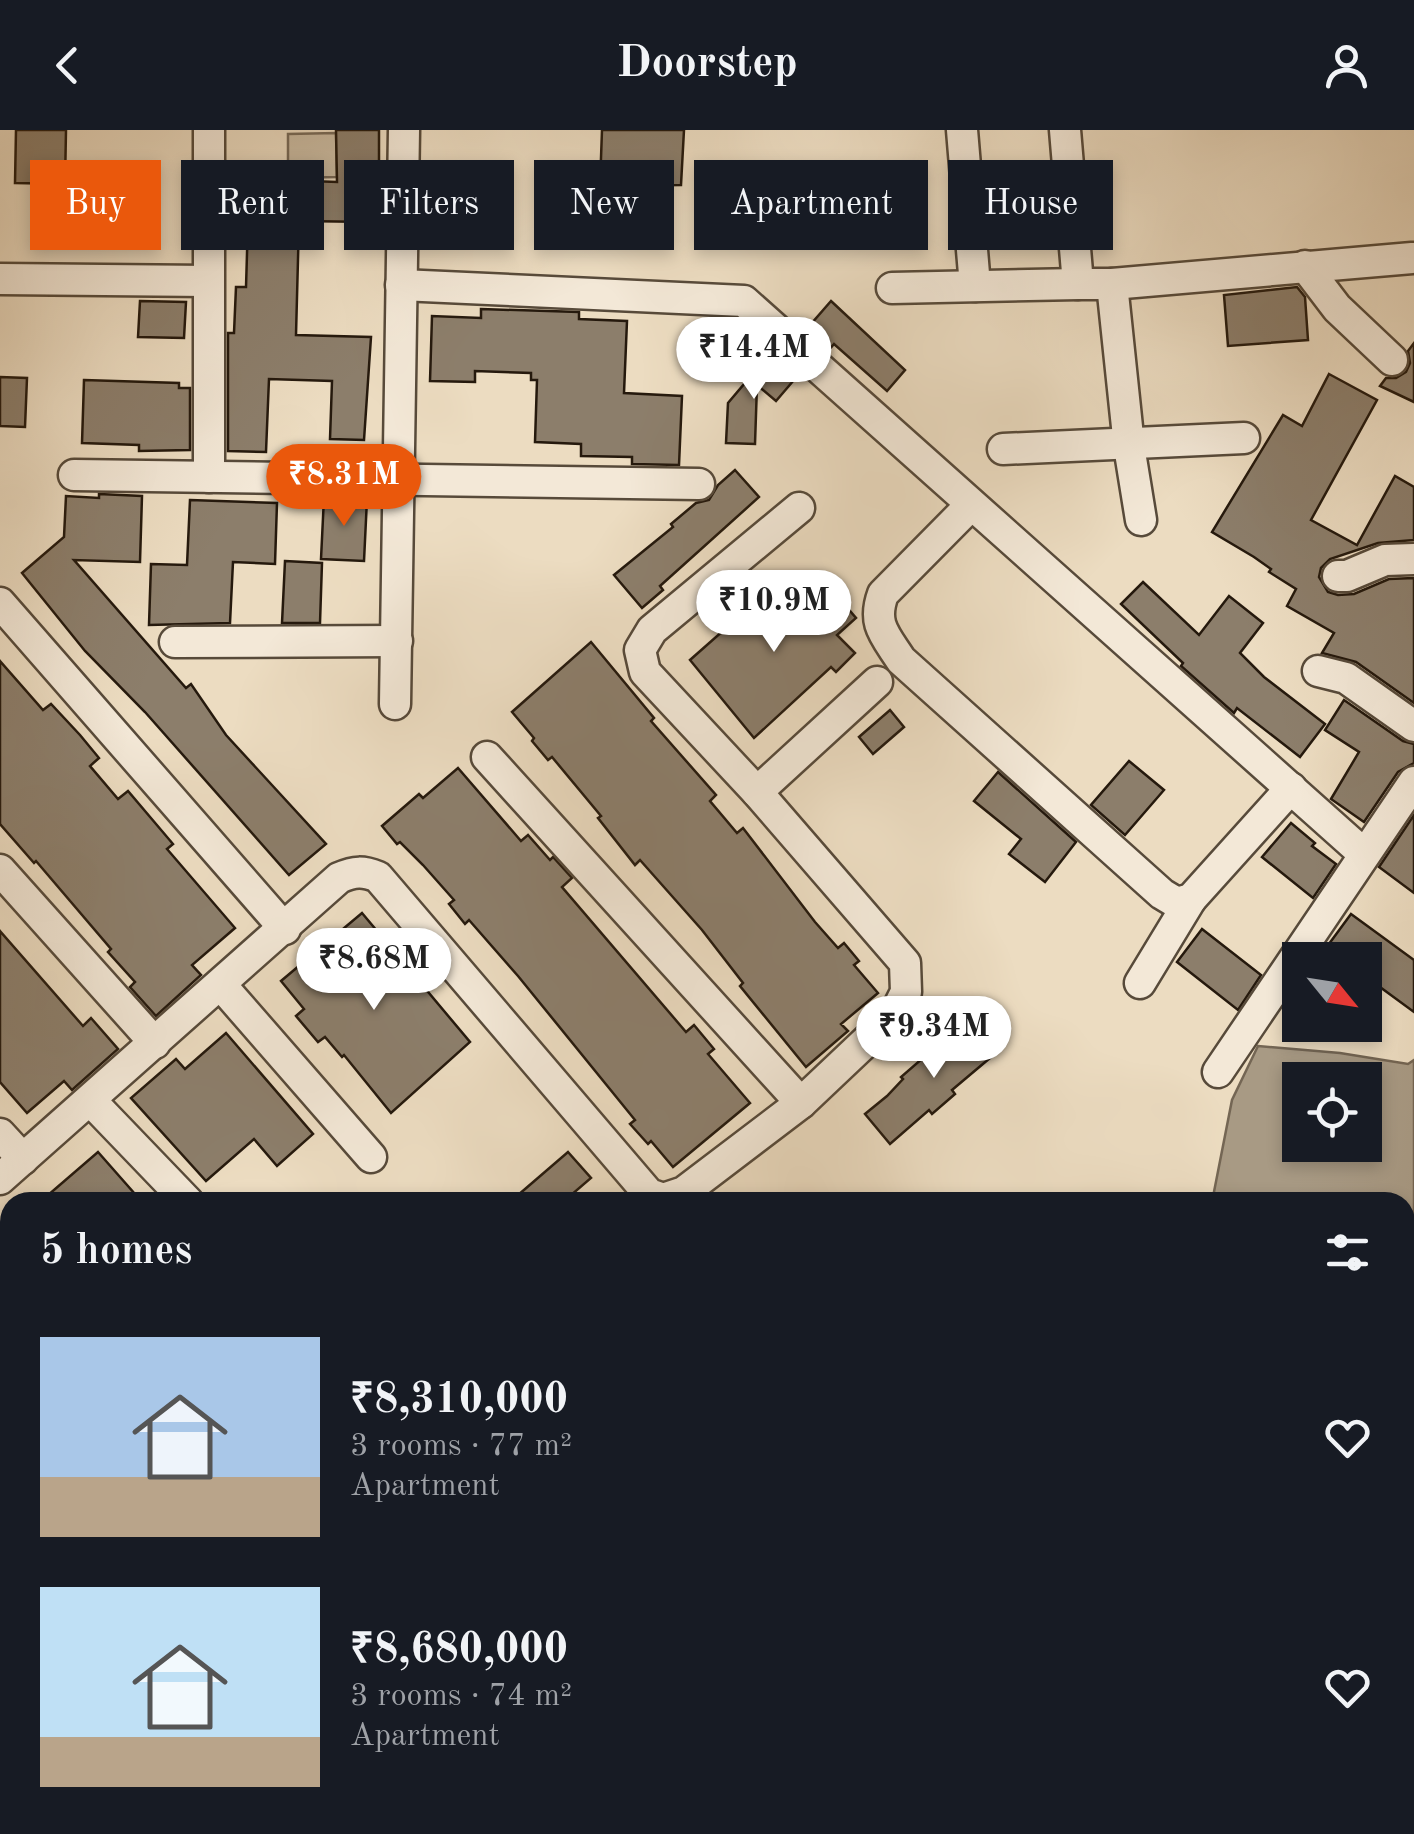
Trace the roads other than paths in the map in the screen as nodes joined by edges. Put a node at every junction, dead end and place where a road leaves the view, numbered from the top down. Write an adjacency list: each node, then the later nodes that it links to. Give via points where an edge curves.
1 (208, 130): 8 (street)
2 (404, 130): 11 (street)
3 (962, 130): 12 (street)
4 (1065, 130): 9 (street)
5 (1412, 258): 6 (street)
6 (1305, 266): 10 (street); 14 (street, via 1337,308)
7 (0, 279): 8 (street)
8 (208, 282): 19 (street)
9 (1078, 284): 10 (street); 12 (street)
10 (1112, 284): 16 (street)
11 (401, 285): 20 (street); 22 (street, via 744,301)
12 (975, 286): 13 (street)
13 (892, 288)
14 (1392, 360)
15 (1244, 438): 16 (street)
16 (1130, 446): 17 (street); 24 (street)
17 (1003, 449)
18 (74, 475): 19 (street)
19 (209, 477): 20 (street)
20 (399, 480): 21 (street); 28 (street)
21 (699, 484)
22 (970, 506): 36 (street); 40 (street, via 883,594 879,626 901,660 1162,894 1177,904)
23 (799, 508): 37 (street, via 652,630 640,650 645,672)
24 (1142, 520)
25 (1414, 560): 26 (street, via 1385,560)
26 (1338, 576)
27 (0, 602): 41 (street)
28 (397, 641): 29 (street); 32 (street)
29 (176, 642)
30 (1318, 671): 33 (street, via 1346,678)
31 (878, 682): 37 (street)
32 (396, 704)
33 (1414, 726)
34 (487, 757): 47 (street)
35 (1414, 782): 38 (street)
36 (1290, 788): 38 (street); 40 (street)
37 (756, 792): 47 (street, via 905,963 906,992 895,1014)
38 (1364, 854): 45 (street)
39 (0, 870): 44 (street)
40 (1192, 899): 42 (street)
41 (284, 929): 43 (street); 52 (street, via 339,878 363,871 378,877)
42 (1140, 983)
43 (220, 985): 44 (street); 49 (street)
44 (155, 1043): 46 (street)
45 (1218, 1072)
46 (90, 1100): 50 (street); 51 (street)
47 (801, 1103): 53 (street)
48 (0, 1134): 50 (street)
49 (371, 1158)
50 (11, 1169)
51 (178, 1192)
52 (647, 1192)
53 (684, 1192)

